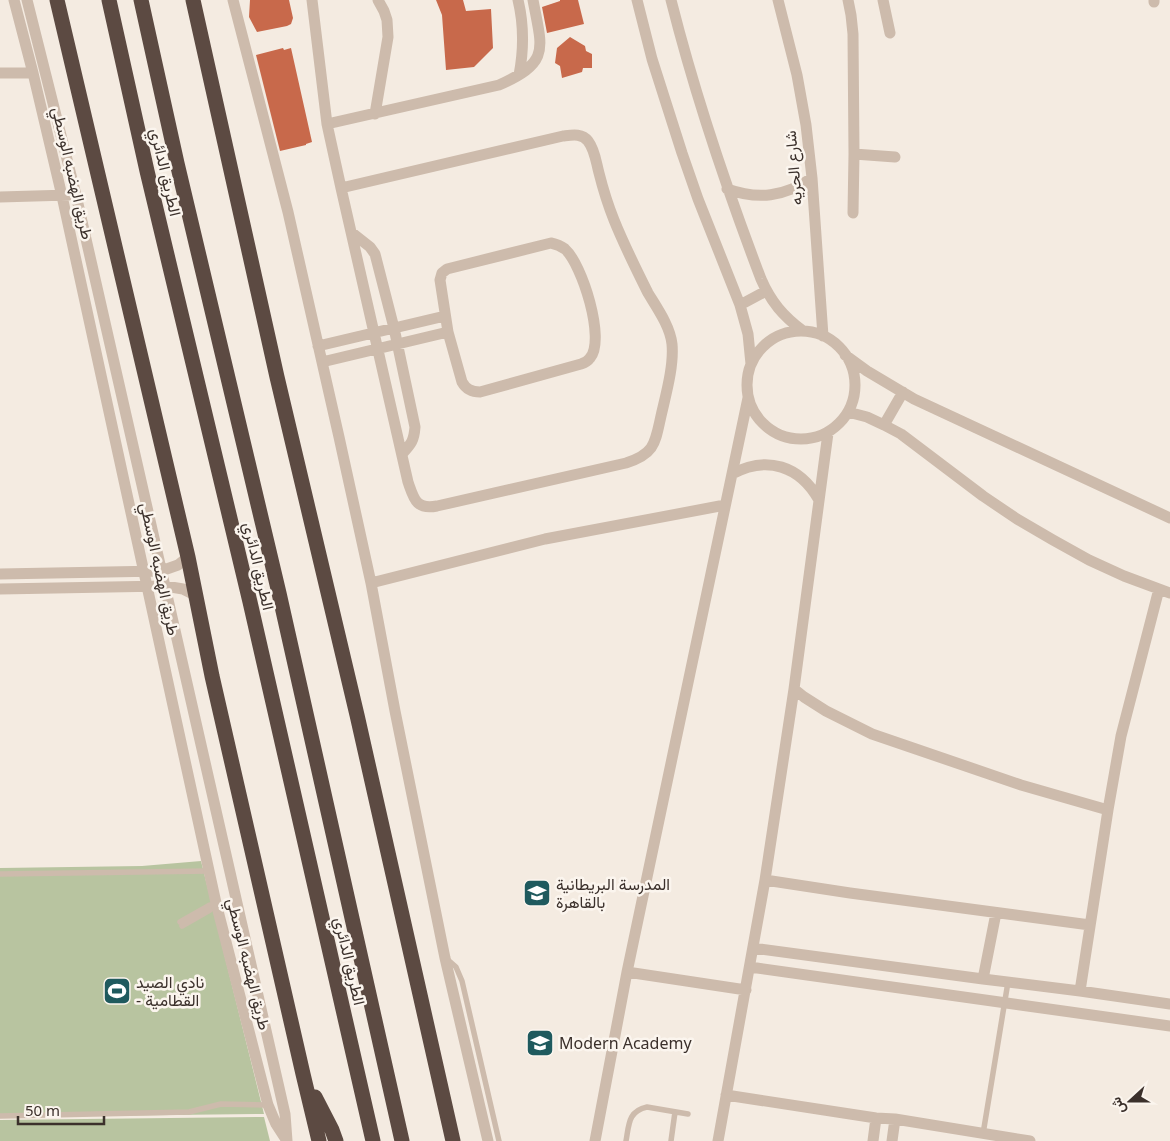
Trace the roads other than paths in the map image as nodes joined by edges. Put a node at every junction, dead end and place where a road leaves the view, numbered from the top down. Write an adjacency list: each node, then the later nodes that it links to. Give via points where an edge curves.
1 (14, 0): 19 (street, طريق الهضبه الوسطي)
2 (27, 0): 28 (street, طريق الهضبه الوسطي)
3 (57, 0): 57 (highway)
4 (109, 0): 104 (highway, الطريق الدائري)
5 (141, 0): 105 (highway, الطريق الدائري)
6 (193, 0): 106 (highway)
7 (233, 0): 42 (street, via 288,212)
8 (312, 0): 22 (street)
9 (378, 0): 21 (street, via 387,20 388,37)
10 (518, 0): 20 (street, via 523,24)
11 (533, 0): 20 (street, via 540,52 533,64)
12 (637, 0): 34 (street, via 682,153)
13 (671, 0): 27 (street)
14 (778, 0): 25 (street, شارع الحريه, via 802,100)
15 (848, 0): 23 (street, via 853,34)
16 (883, 0): 17 (street)
17 (890, 34)
18 (0, 73): 19 (street)
19 (33, 73): 29 (street, طريق الهضبه الوسطي)
20 (519, 75): 21 (street, via 499,85)
21 (375, 114): 22 (street)
22 (327, 124): 26 (street)
23 (854, 154): 24 (street); 31 (street)
24 (895, 157)
25 (812, 178): 27 (street, via 776,194 746,194); 40 (street, شارع الحريه)
26 (341, 188): 32 (street); 52 (street, via 563,136 584,137 593,149 620,236 671,342 672,362 657,433 652,448 636,460 426,508 412,495)
27 (727, 189): 33 (street)
28 (76, 195): 29 (street); 58 (street, طريق الهضبه الوسطي)
29 (62, 196): 30 (street); 59 (street, طريق الهضبه الوسطي)
30 (0, 197)
31 (853, 213)
32 (351, 232): 36 (street, via 370,246 375,254); 38 (street)
33 (766, 291): 34 (street); 37 (street, via 782,314)
34 (740, 305): 46 (street, via 748,334)
35 (445, 316): 36 (street); 39 (street); 39 (street, via 440,280 444,271 556,244 569,253 584,282 593,314 595,347 591,358 581,364 476,392 467,389 462,382)
36 (394, 328): 38 (street); 41 (street)
37 (803, 331): 40 (street); 46 (street, via 772,339)
38 (375, 332): 42 (street); 43 (street)
39 (448, 332): 41 (street)
40 (823, 336): 44 (street)
41 (397, 344): 43 (street); 52 (street, via 415,427 415,436)
42 (318, 346): 45 (street)
43 (378, 348): 45 (street); 52 (street)
44 (846, 355): 47 (street); 49 (street, via 855,383 854,398)
45 (322, 362): 61 (street)
46 (751, 364): 48 (street)
47 (903, 392): 50 (street); 56 (street)
48 (748, 398): 51 (street, via 765,426 780,435 796,440); 53 (street)
49 (848, 412): 50 (street); 51 (street)
50 (884, 425): 65 (street, via 917,445 983,496 1046,536 1089,560)
51 (828, 433): 54 (street)
52 (402, 454)
53 (732, 474): 54 (street, via 761,464 782,467 808,483); 55 (street)
54 (819, 500): 67 (street)
55 (725, 505): 61 (street, via 544,539); 80 (street)
56 (1170, 518)
57 (188, 557): 58 (street, via 173,568); 66 (highway)
58 (161, 571): 59 (street); 62 (street, طريق الهضبه الوسطي)
59 (144, 572): 60 (street); 63 (street, طريق الهضبه الوسطي)
60 (0, 574)
61 (371, 584): 78 (street)
62 (164, 586): 63 (street); 66 (street); 72 (street, طريق الهضبه الوسطي)
63 (148, 587): 64 (street); 69 (street, طريق الهضبه الوسطي)
64 (0, 589)
65 (1165, 591): 68 (street, via 1121,736)
66 (195, 595): 90 (highway)
67 (794, 689): 68 (street, via 826,711 872,734 1021,785); 71 (street)
68 (1108, 810): 76 (street)
69 (210, 871): 70 (lane); 73 (street, طريق الهضبه الوسطي)
70 (0, 874)
71 (765, 880): 74 (street); 77 (street)
72 (236, 900): 73 (street); 101 (street, طريق الهضبه الوسطي, via 285,1114)
73 (216, 903): 75 (lane); 92 (street, طريق الهضبه الوسطي)
74 (996, 913): 76 (street); 81 (street)
75 (181, 924)
76 (1090, 925): 84 (street)
77 (753, 948): 79 (street); 81 (street)
78 (445, 958): 88 (lane, via 456,967 462,980); 89 (street)
79 (750, 966): 83 (street); 85 (street)
80 (627, 972): 83 (street); 109 (street)
81 (983, 979): 82 (street)
82 (1008, 982): 84 (street); 85 (lane)
83 (746, 990): 91 (street)
84 (1080, 991): 86 (street)
85 (1004, 1003): 87 (street); 100 (lane)
86 (1170, 1004)
87 (1170, 1026)
88 (478, 1049): 89 (lane); 93 (lane)
89 (467, 1052): 94 (street)
90 (303, 1074): 102 (highway); 103 (highway)
91 (726, 1095): 98 (street); 112 (street)
92 (268, 1104): 97 (lane, via 221,1104 189,1112); 101 (street, طريق الهضبه الوسطي)
93 (492, 1108): 94 (lane); 108 (lane)
94 (480, 1110): 107 (street)
95 (675, 1112): 96 (lane); 110 (lane, via 641,1108 631,1117); 111 (lane)
96 (688, 1114)
97 (0, 1116)
98 (876, 1118): 99 (street); 113 (street)
99 (895, 1119): 100 (street); 114 (street)
100 (983, 1134): 115 (street)
101 (287, 1141)
102 (319, 1141)
103 (336, 1141)
104 (373, 1141)
105 (402, 1141)
106 (453, 1141)
107 (488, 1141)
108 (500, 1141)
109 (595, 1141)
110 (626, 1141)
111 (671, 1141)
112 (718, 1141)
113 (873, 1141)
114 (892, 1141)
115 (1030, 1141)

